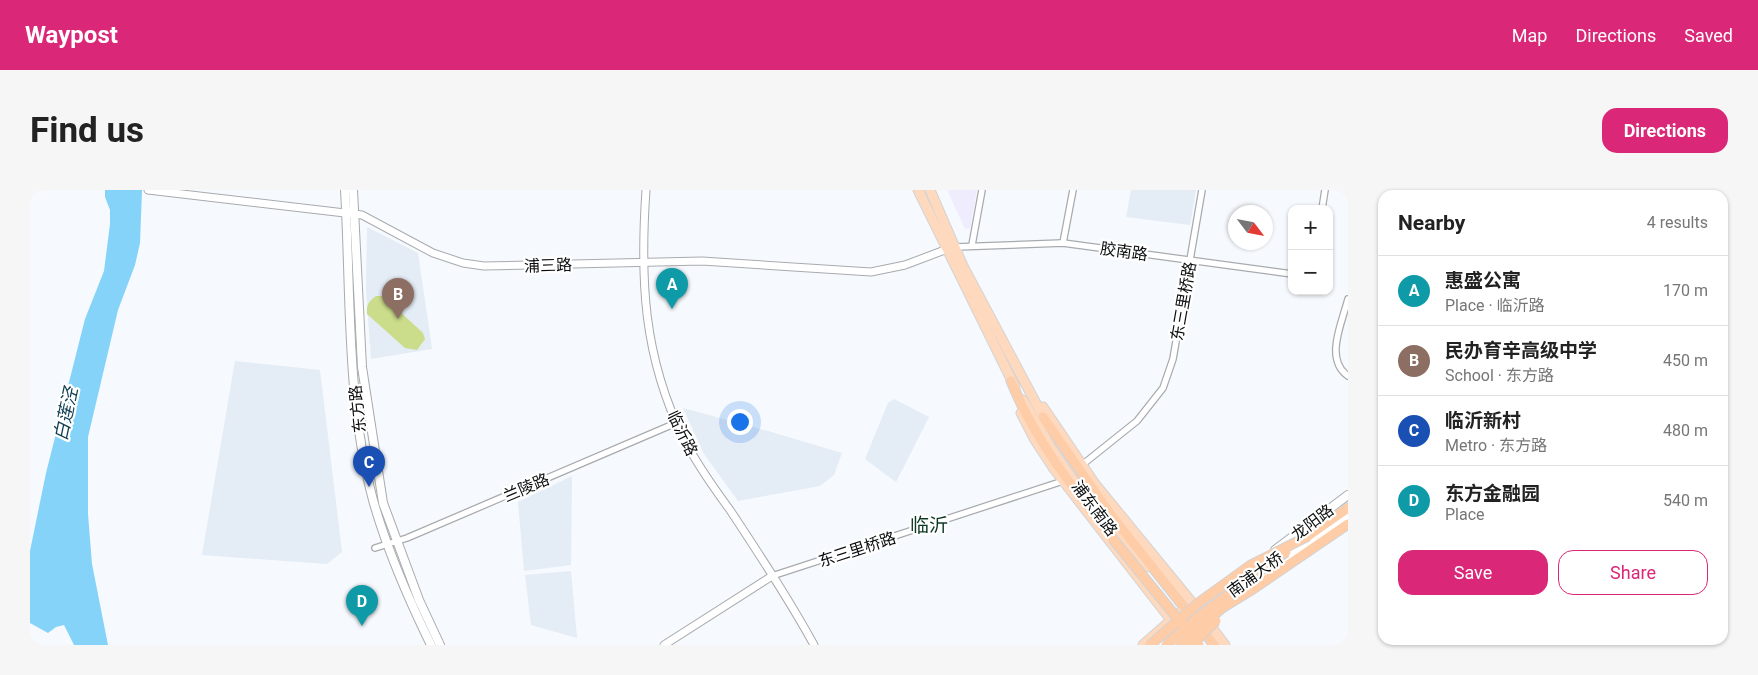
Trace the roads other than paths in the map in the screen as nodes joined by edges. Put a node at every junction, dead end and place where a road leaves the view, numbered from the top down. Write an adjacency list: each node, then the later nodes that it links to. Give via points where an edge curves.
1 (149, 190): 12 (street, 浦三路)
2 (345, 190): 12 (main road, 东方路)
3 (353, 190): 12 (main road, 东方路)
4 (646, 190): 17 (street, 临沂路)
5 (918, 190): 15 (main road, 浦东南路)
6 (930, 190): 15 (main road, 浦东南路)
7 (982, 190): 14 (street)
8 (1073, 190): 13 (street)
9 (1202, 190): 16 (street, 东三里桥路)
10 (1325, 190): 11 (street)
11 (1323, 205)
12 (350, 214): 17 (street, 浦三路, via 362,215 434,253 473,265); 33 (main road, 东方路, via 362,367 383,503); 34 (main road, 东方路, via 352,368 360,440)
13 (1063, 243): 14 (street, 胶南路); 16 (street, 胶南路)
14 (972, 245): 15 (street, 胶南路)
15 (951, 248): 17 (street, 浦三路, via 905,265 871,272 702,260); 20 (main road, 浦东南路); 23 (main road, 浦东南路)
16 (1190, 260): 18 (street, 胶南路); 26 (street, 东三里桥路, via 1173,359 1163,388 1137,420)
17 (642, 261): 25 (street, 临沂路, via 650,340)
18 (1288, 273)
19 (1348, 299): 21 (street, via 1335,355 1339,369)
20 (1002, 361): 22 (main road, 浦东南路); 27 (main road, 浦东南路, via 1014,400 1035,440)
21 (1348, 376)
22 (1011, 382): 39 (main road, 浦东南路, via 1086,497); 50 (highway, bridge, via 1035,433 1059,468)
23 (1026, 385): 24 (main road, 浦东南路); 26 (main road, 浦东南路)
24 (1043, 417): 39 (main road, 浦东南路, via 1088,492); 53 (highway, bridge, via 1097,495)
25 (676, 423): 33 (street, 兰陵路); 36 (street, 临沂路, via 696,461)
26 (1082, 465): 40 (main road, 浦东南路)
27 (1063, 480): 36 (street, 东三里桥路); 39 (main road, 浦东南路)
28 (1348, 496): 38 (main road, 龙阳路, via 1268,555)
29 (1348, 508): 32 (highway, 南浦大桥)
30 (1348, 516): 38 (main road, 龙阳路)
31 (1348, 524): 37 (highway, 南浦大桥)
32 (1308, 536): 46 (highway, bridge, via 1251,565 1201,601); 47 (highway, 南浦大桥, bridge, via 1198,617)
33 (398, 541): 34 (street, 兰陵路); 42 (main road, 东方路, via 419,600)
34 (387, 544): 35 (street, 兰陵路); 41 (main road, 东方路)
35 (375, 548)
36 (772, 576): 43 (street, 东三里桥路); 44 (street, 临沂路)
37 (1253, 589): 48 (highway, 南浦大桥, bridge, via 1222,608); 49 (highway, bridge)
38 (1237, 592): 40 (main road, 龙阳路)
39 (1177, 615): 45 (main road); 49 (main road, 浦东南路); 51 (main road, 浦东南路); 52 (main road, 浦东南路)
40 (1203, 616): 54 (main road, 浦东南路)
41 (430, 645)
42 (440, 645)
43 (664, 645)
44 (814, 645)
45 (1143, 645)
46 (1150, 645)
47 (1166, 645)
48 (1180, 645)
49 (1191, 645)
50 (1199, 645)
51 (1203, 645)
52 (1210, 645)
53 (1214, 645)
54 (1225, 645)

